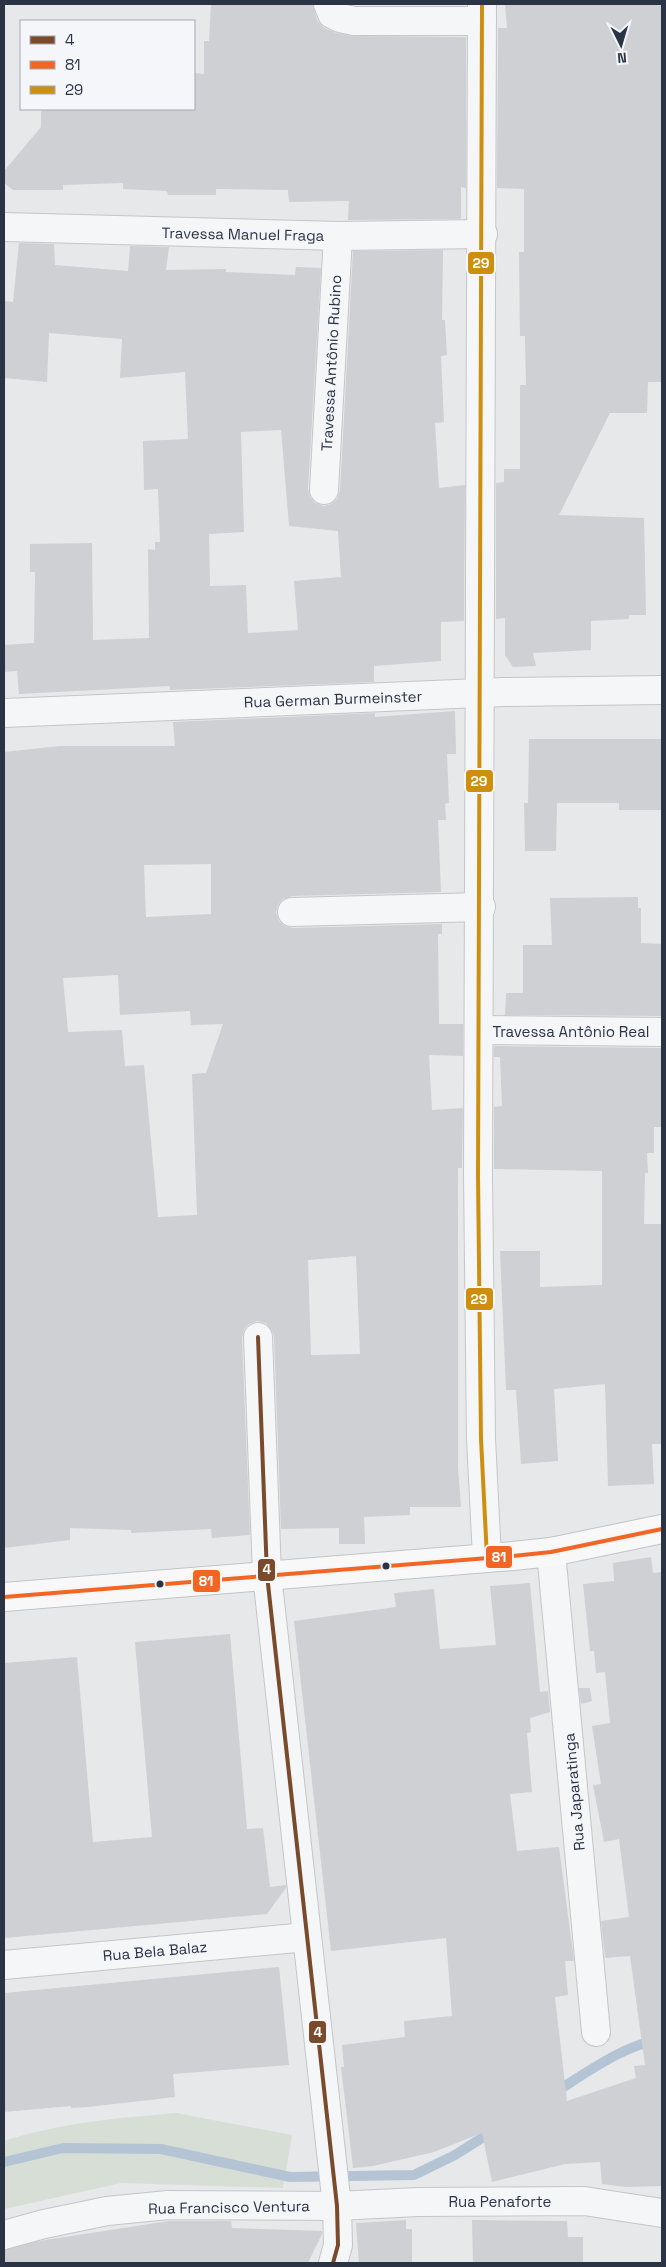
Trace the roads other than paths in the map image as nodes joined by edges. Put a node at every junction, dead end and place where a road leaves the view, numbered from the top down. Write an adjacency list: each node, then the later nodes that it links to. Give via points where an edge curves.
1 (328, 4): 2 (street, via 332,14 354,21)
2 (482, 12): 4 (street)
3 (4, 227): 5 (street, Travessa Manuel Fraga)
4 (483, 234): 5 (street, Travessa Manuel Fraga); 8 (street)
5 (338, 236): 6 (street, Travessa Antônio Rubino)
6 (324, 490)
7 (662, 690): 8 (street, Rua German Burmeinster)
8 (479, 694): 9 (street, Rua German Burmeinster); 10 (street)
9 (4, 713)
10 (480, 907): 11 (street); 12 (street)
11 (292, 912)
12 (479, 1030): 13 (street, Travessa Antônio Real); 17 (street, via 481,1439)
13 (662, 1032)
14 (258, 1337): 18 (street)
15 (662, 1529): 16 (main road)
16 (551, 1552): 17 (main road); 22 (street, Rua Japaratinga)
17 (487, 1558): 18 (main road)
18 (267, 1575): 19 (main road); 20 (street)
19 (4, 1598)
20 (307, 1937): 21 (street, Rua Bela Balaz); 23 (street)
21 (4, 1965)
22 (596, 2032)
23 (337, 2206): 24 (street, Rua Penaforte, via 584,2201); 25 (street, Rua Francisco Ventura, via 168,2205 107,2211); 26 (street, via 338,2245)
24 (662, 2213)
25 (4, 2235)
26 (333, 2263)

